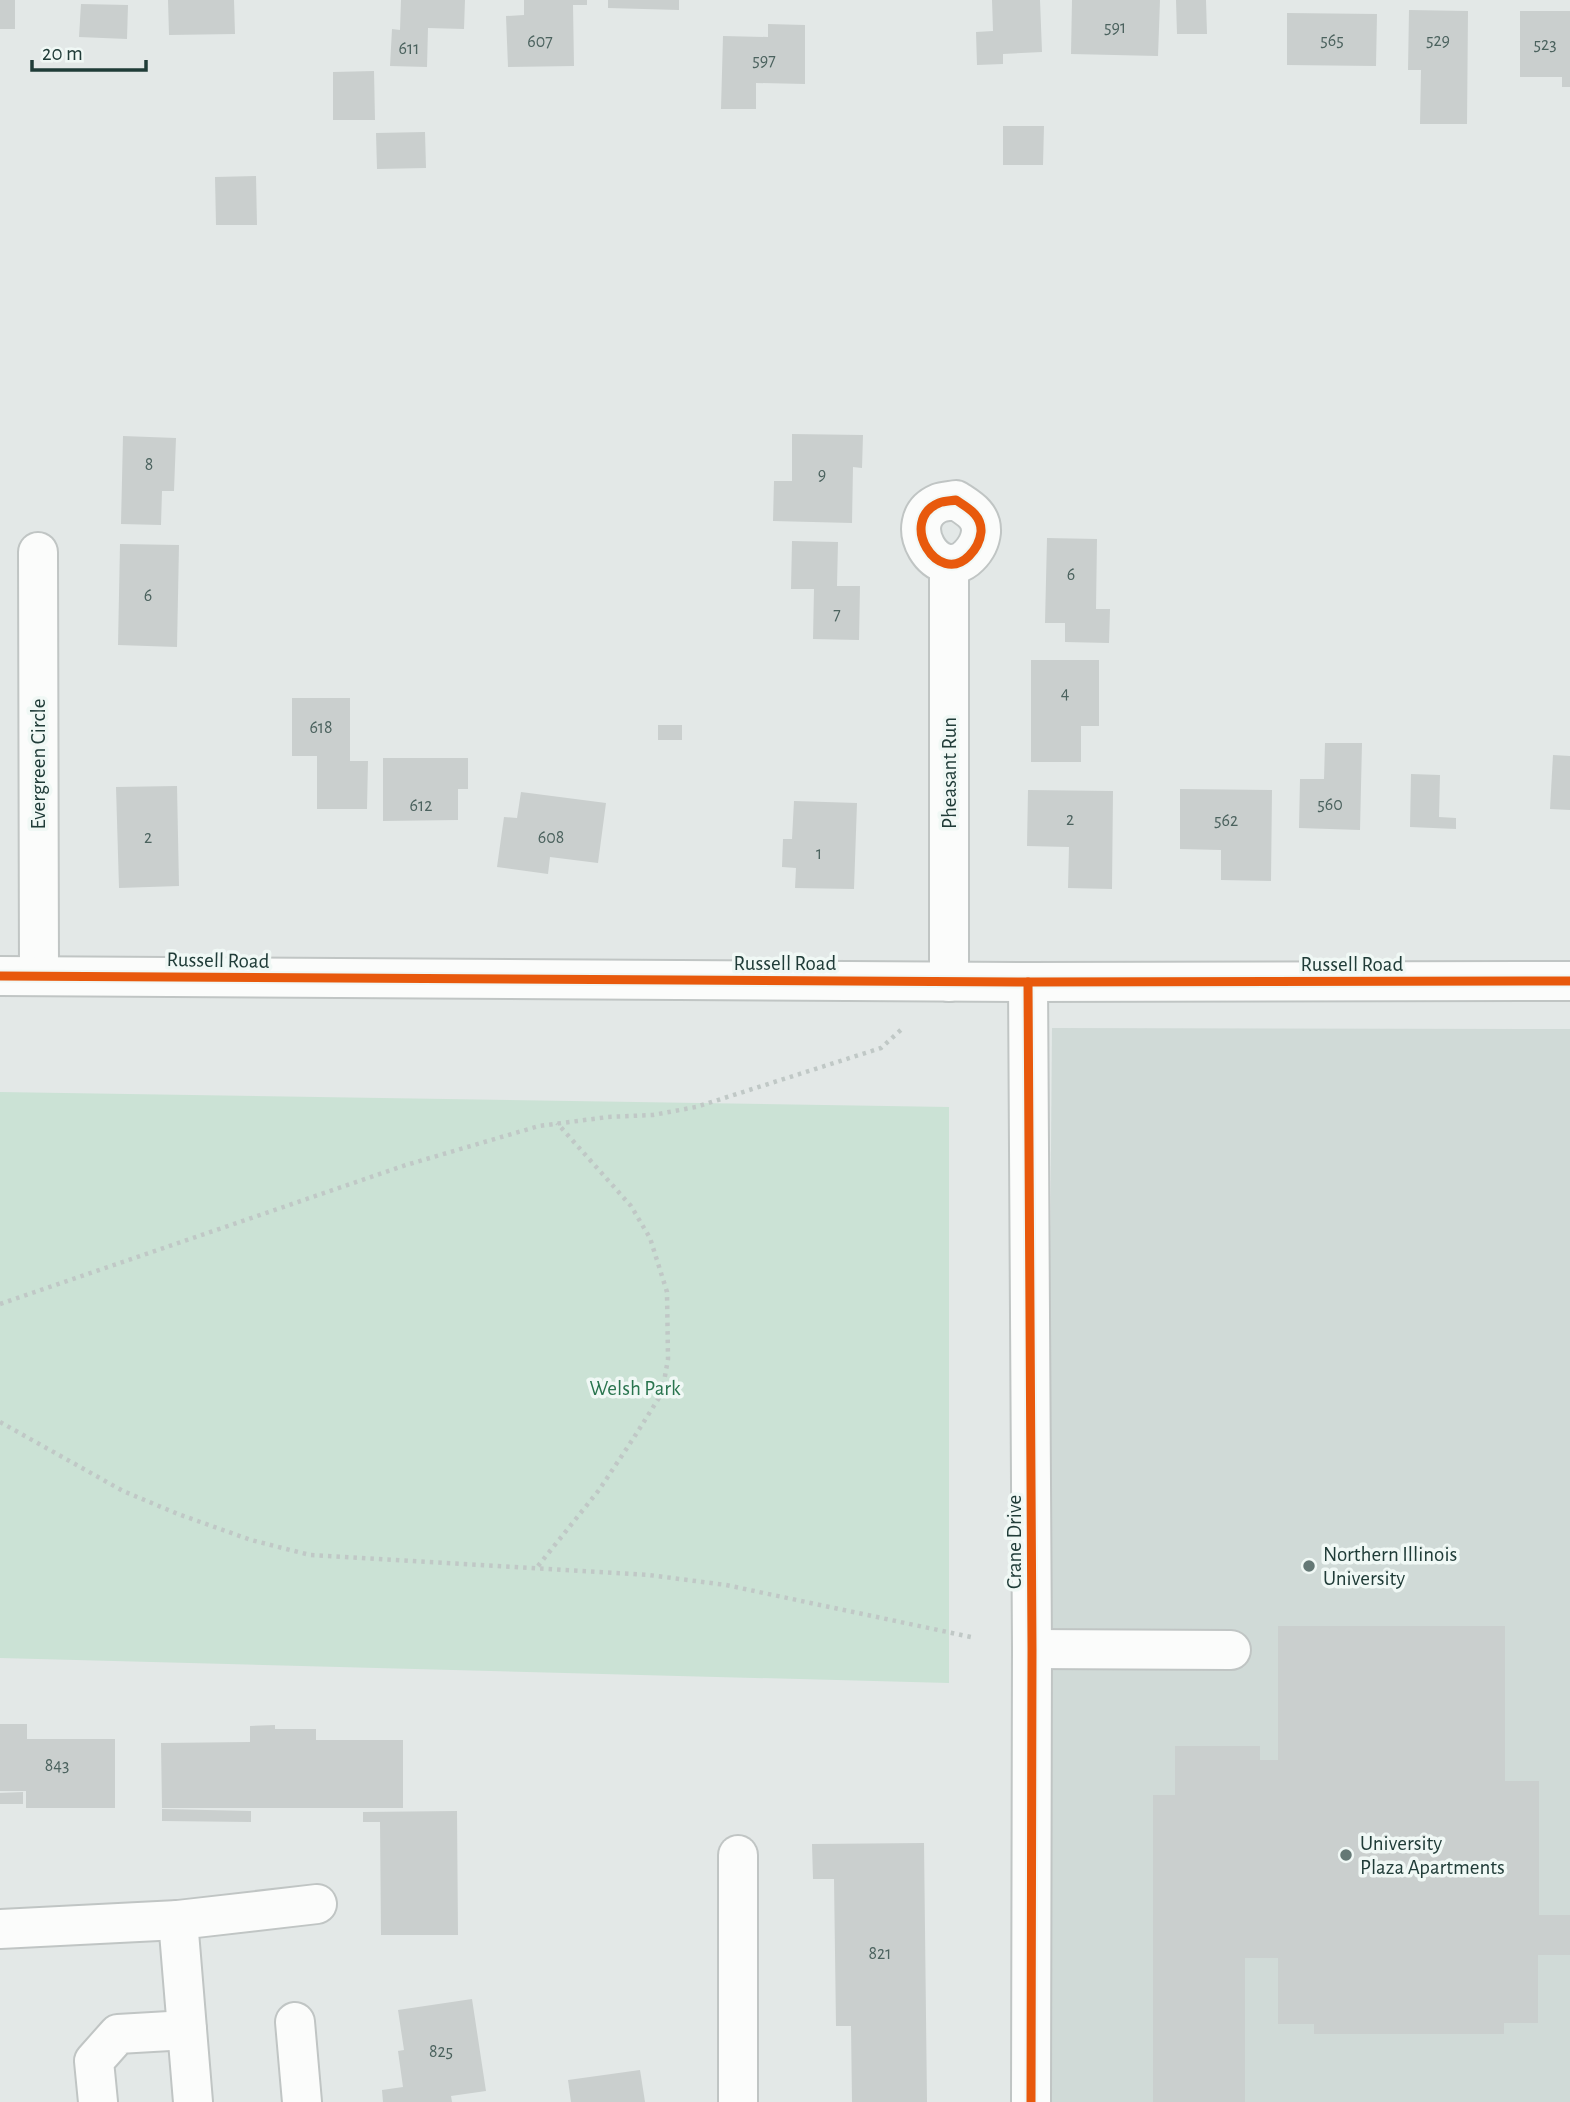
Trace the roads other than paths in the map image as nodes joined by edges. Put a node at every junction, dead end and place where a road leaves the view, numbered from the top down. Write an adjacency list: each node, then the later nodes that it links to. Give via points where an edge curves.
1 (38, 552): 3 (street, Evergreen Circle)
2 (949, 564): 6 (street, Pheasant Run)
3 (38, 975): 4 (street, Russell Road); 6 (street, Russell Road)
4 (0, 976)
5 (1570, 981): 7 (street, Russell Road)
6 (949, 982): 7 (street, Russell Road)
7 (1028, 982): 8 (street, Crane Drive)
8 (1032, 1648): 9 (street); 20 (street, Crane Drive)
9 (1231, 1650)
10 (738, 1855): 19 (street)
11 (317, 1904): 12 (street)
12 (178, 1920): 13 (street); 15 (street)
13 (0, 1929)
14 (295, 2022): 18 (street)
15 (187, 2030): 16 (street, via 118,2034 94,2061); 17 (street)
16 (98, 2102)
17 (193, 2102)
18 (302, 2102)
19 (738, 2102)
20 (1031, 2102)

